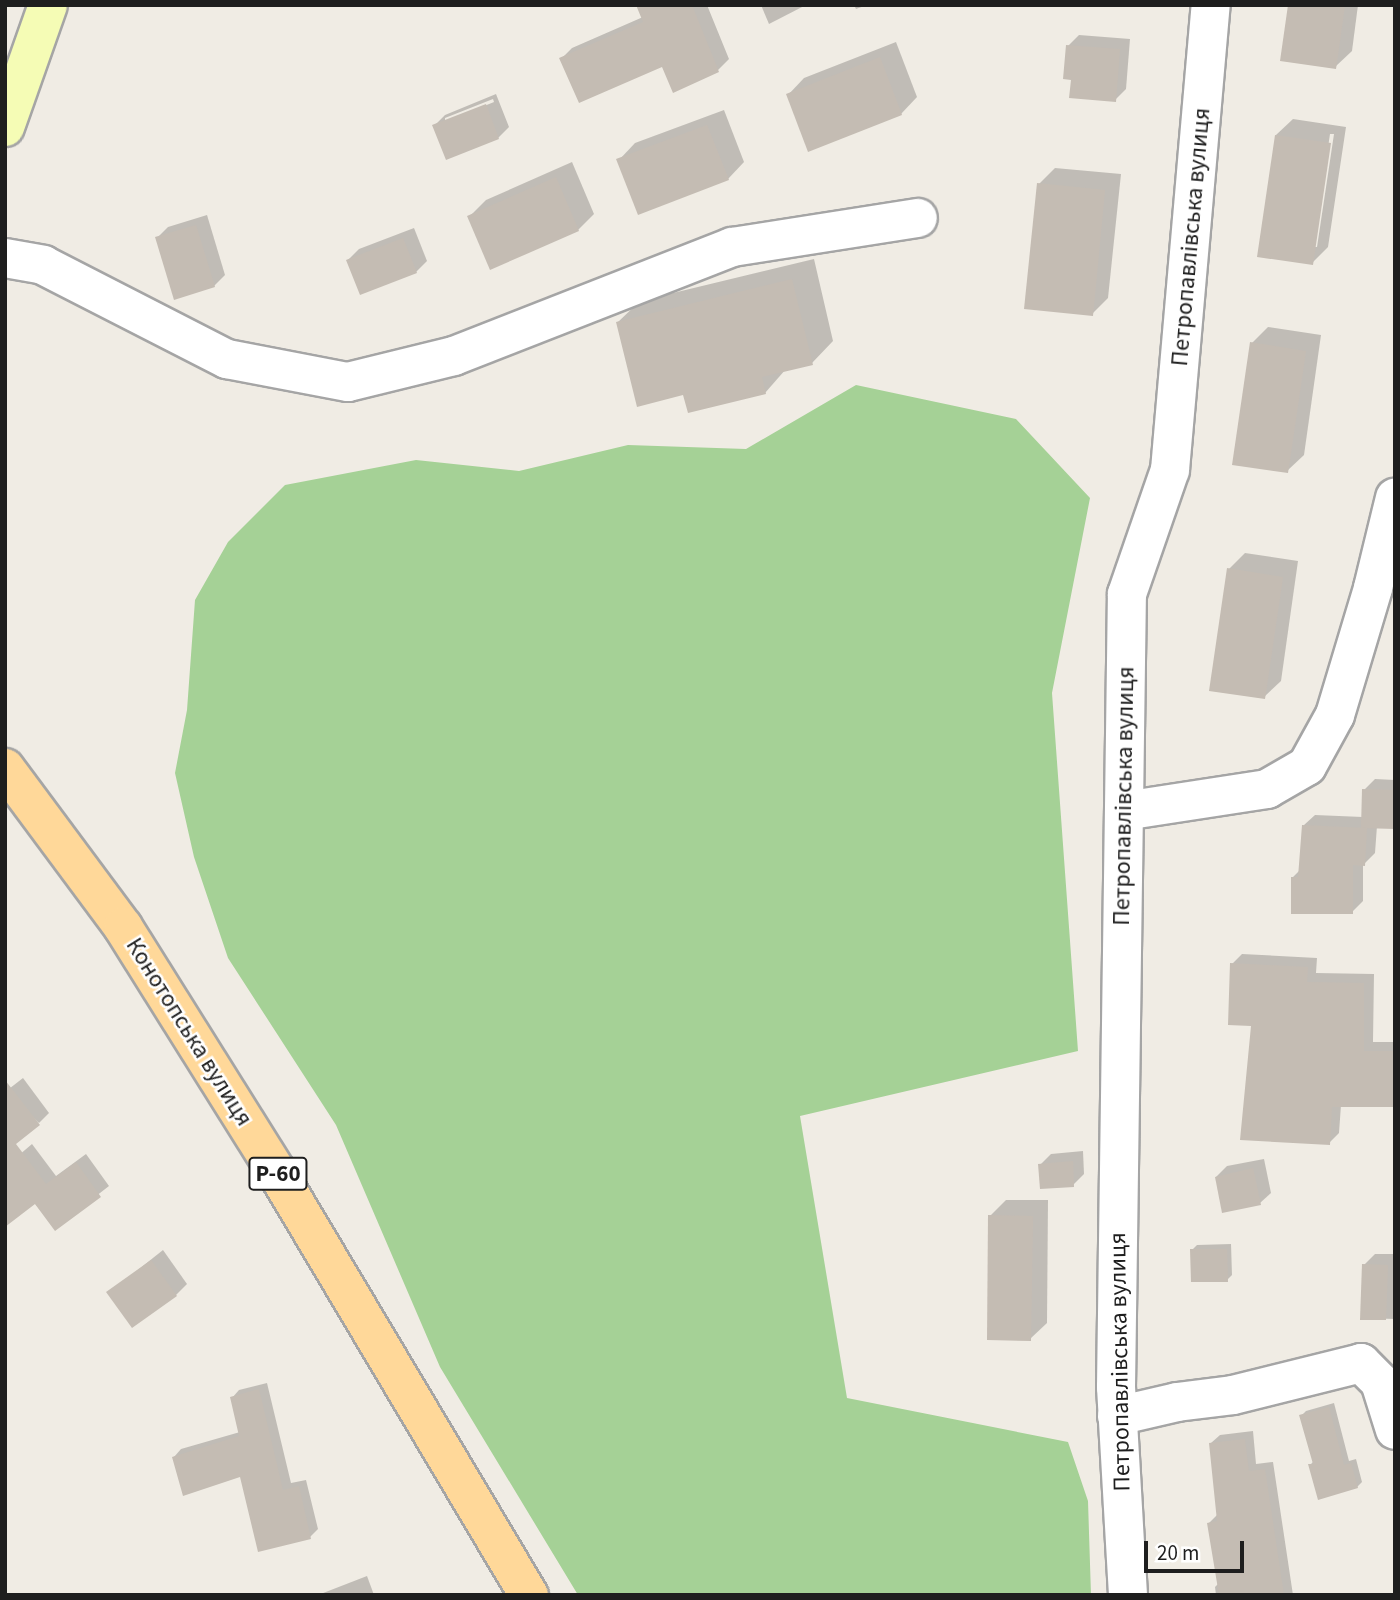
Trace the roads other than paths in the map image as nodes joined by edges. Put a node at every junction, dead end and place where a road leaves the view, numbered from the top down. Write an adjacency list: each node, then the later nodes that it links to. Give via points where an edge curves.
1 (48, 5): 3 (street)
2 (1211, 5): 8 (street, Петропавлівська вулиця, via 1170,470 1126,594)
3 (5, 127)
4 (918, 218): 5 (street, via 733,247 454,356 348,382 227,359 43,265)
5 (5, 258)
6 (1395, 498): 8 (street, via 1335,715 1307,766 1267,789)
7 (5, 768): 11 (main road, Конотопська вулиця / Р-60, via 123,927 276,1171)
8 (1124, 811): 9 (street, Петропавлівська вулиця)
9 (1117, 1416): 10 (street, via 1233,1395 1361,1363 1380,1382); 12 (street, Петропавлівська вулиця)
10 (1395, 1430)
11 (528, 1595)
12 (1128, 1595)

